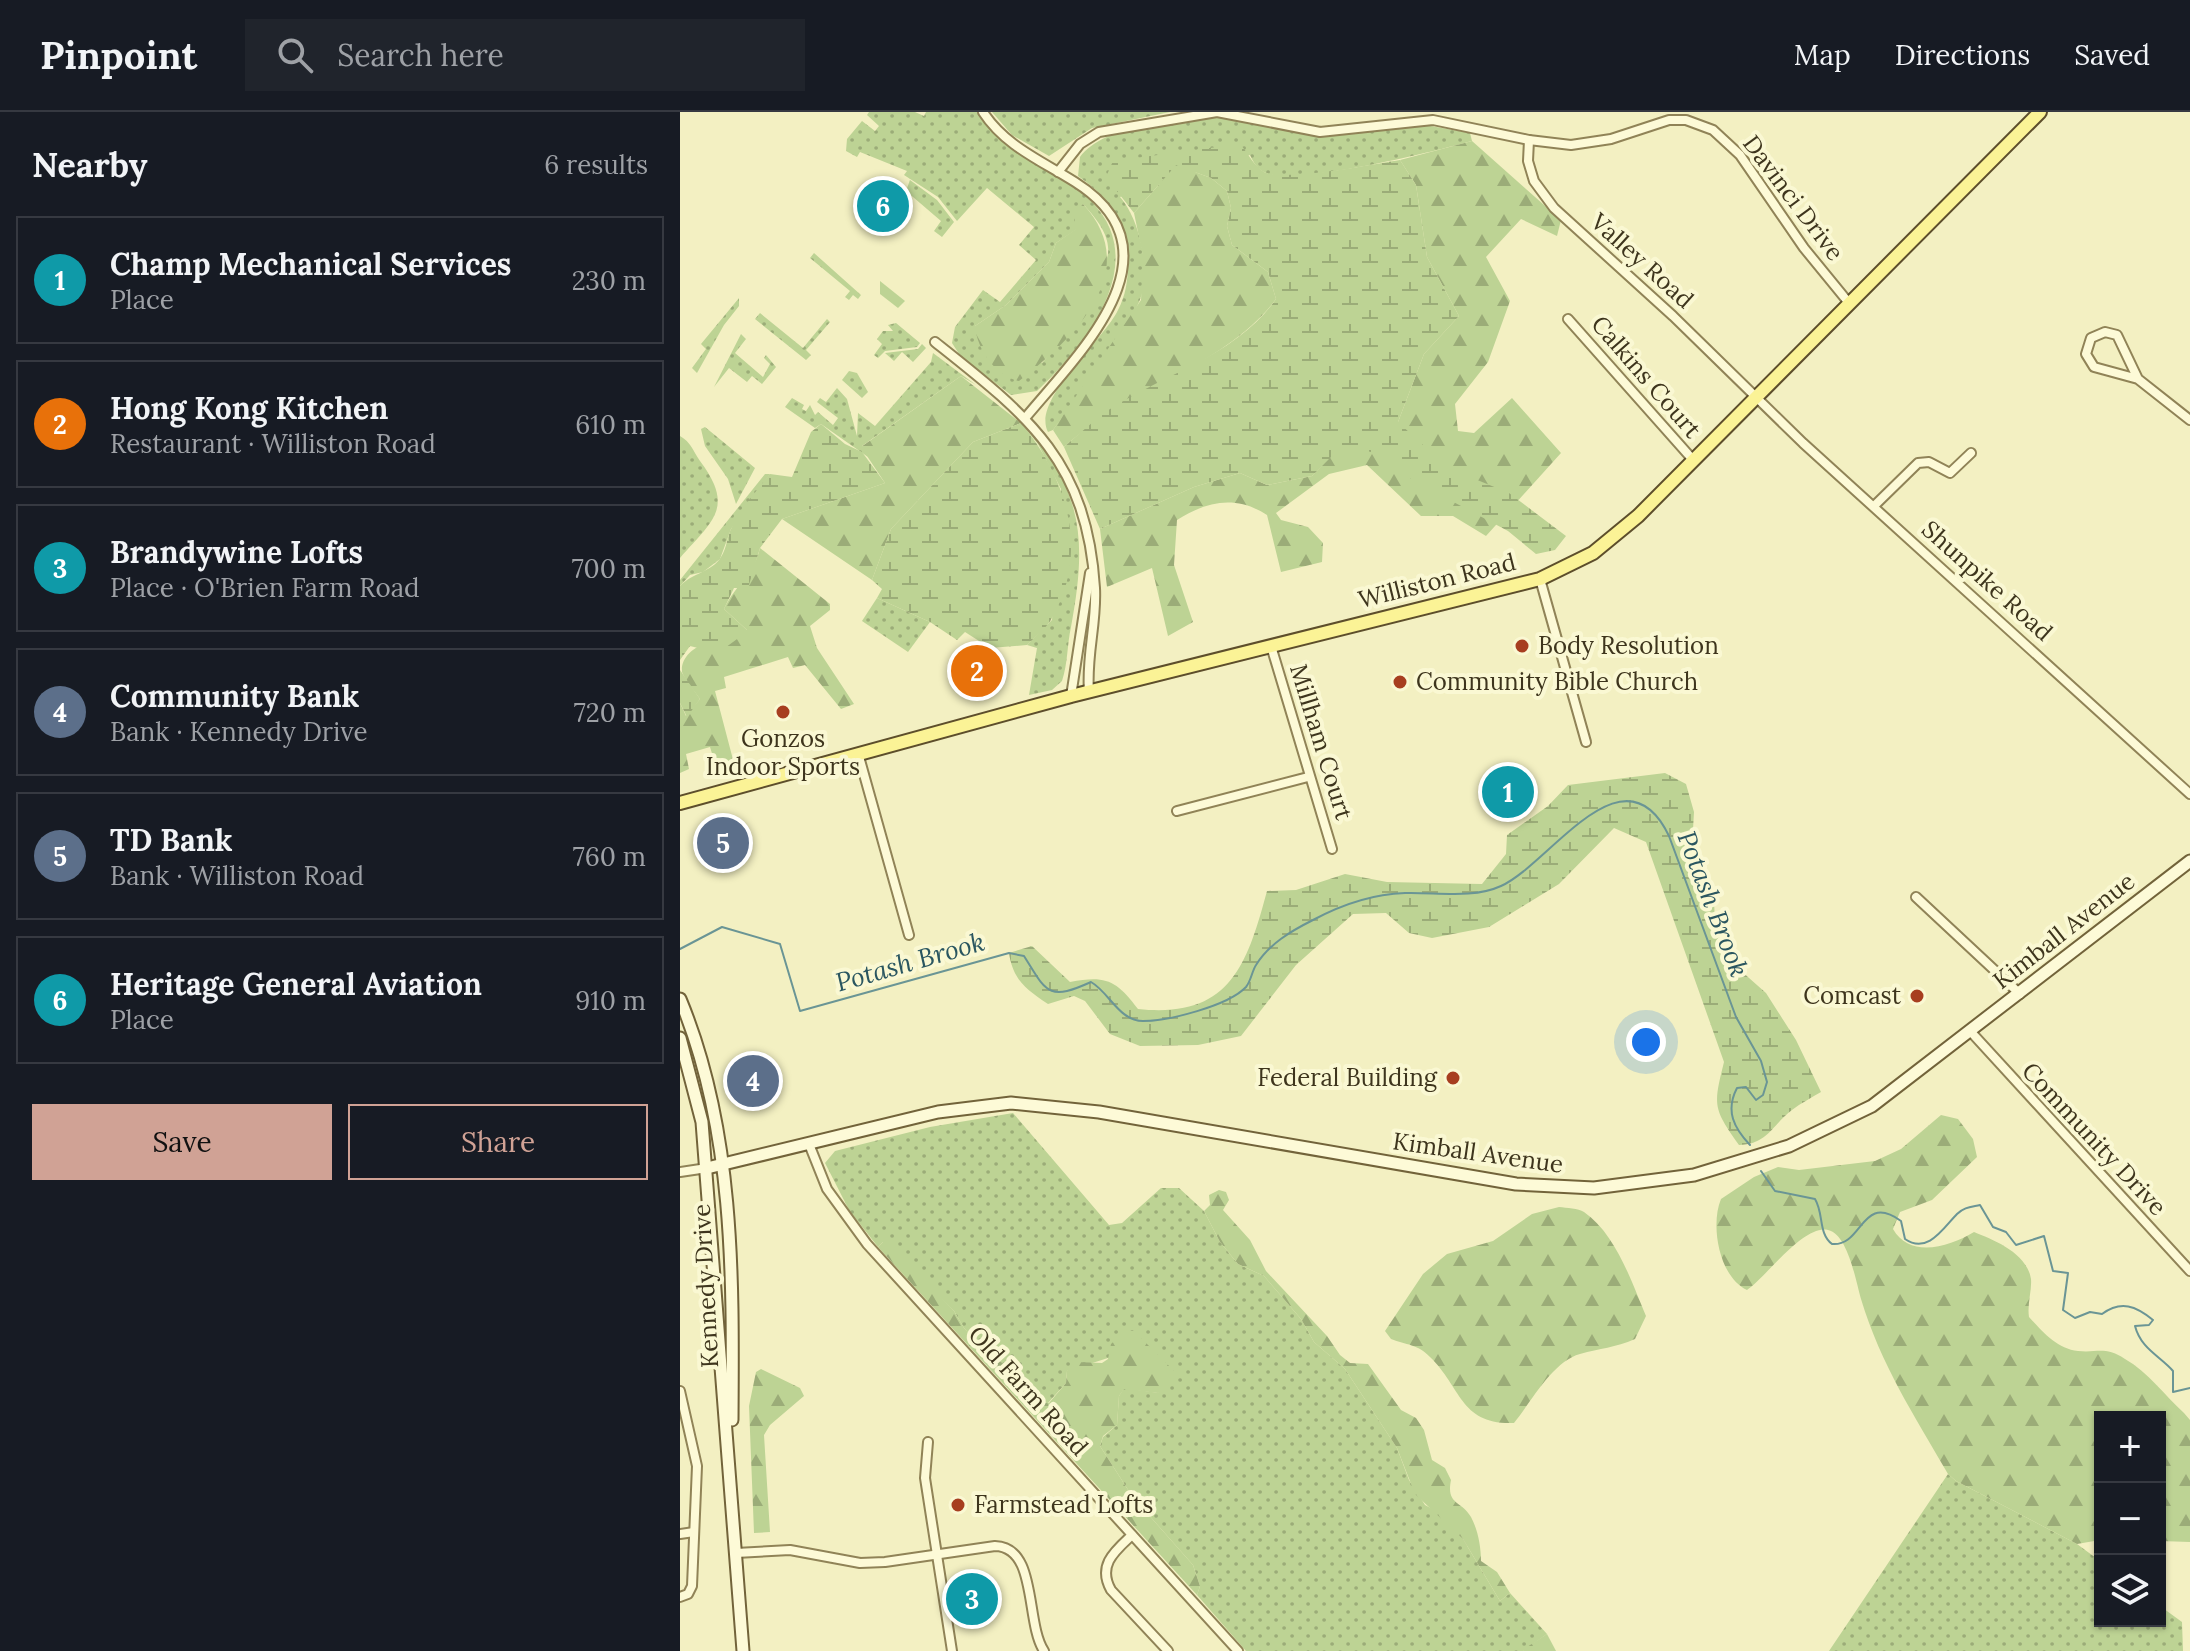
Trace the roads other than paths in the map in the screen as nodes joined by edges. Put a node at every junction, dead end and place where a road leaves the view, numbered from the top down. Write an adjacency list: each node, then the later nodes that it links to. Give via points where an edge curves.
1 (983, 112): 4 (street, via 1009,141)
2 (2040, 112): 5 (main road, Williston Road)
3 (1529, 140): 4 (street, Davinci Drive, via 1433,120 1320,132 1217,112 1099,132 1080,144); 5 (street, Davinci Drive, via 1597,143 1669,120 1704,125 1740,155); 9 (street, Valley Road, via 1530,171 1546,199)
4 (1058, 172): 10 (street, via 1086,189 1106,210 1118,236 1122,279 1104,321)
5 (1849, 303): 9 (main road, Williston Road)
6 (1568, 319): 13 (street, Calkins Court)
7 (935, 342): 10 (street)
8 (2138, 379): 8 (street, via 2117,335 2105,332 2091,338 2086,354 2094,367); 11 (street)
9 (1757, 398): 13 (main road, Williston Road); 14 (street, Shunpike Road)
10 (1026, 417): 15 (street, via 1054,452 1076,494)
11 (2190, 420)
12 (1971, 453): 14 (street, via 1950,473 1932,463 1918,463)
13 (1694, 461): 16 (main road, Williston Road, via 1605,545)
14 (1874, 506): 23 (street, Shunpike Road)
15 (1091, 564): 18 (street, via 1095,602); 19 (street)
16 (1540, 579): 17 (main road, Williston Road); 20 (street)
17 (1271, 646): 18 (main road, Williston Road); 22 (street, Millham Court)
18 (1089, 692): 19 (main road, Williston Road)
19 (1071, 696): 21 (main road, Williston Road)
20 (1586, 742)
21 (858, 753): 24 (main road, Williston Road); 29 (street)
22 (1308, 777): 25 (street); 26 (street, Millham Court)
23 (2190, 794)
24 (680, 803)
25 (1177, 811)
26 (1332, 849)
27 (2190, 861): 30 (main road, Kimball Avenue)
28 (1916, 897): 30 (street)
29 (909, 935)
30 (2020, 994): 32 (main road, Kimball Avenue)
31 (680, 999): 35 (main road, Kennedy Drive, via 708,1078)
32 (1971, 1032): 34 (main road, Kimball Avenue, via 1872,1106 1824,1133 1724,1168 1628,1186 1560,1188 1489,1181 1038,1104 961,1108); 38 (street, Community Drive)
33 (680, 1038): 36 (main road, Kennedy Drive, via 698,1095)
34 (809, 1144): 35 (main road, Kimball Avenue); 44 (street, Old Farm Road, via 827,1189 867,1244)
35 (722, 1165): 36 (main road, Kimball Avenue); 41 (main road, Kennedy Drive, via 733,1341)
36 (707, 1168): 37 (street); 41 (main road, Kennedy Drive)
37 (680, 1172)
38 (2190, 1271)
39 (680, 1391): 42 (street, via 696,1458)
40 (928, 1442): 46 (street, via 925,1478)
41 (731, 1481): 45 (main road, Kennedy Drive)
42 (694, 1532): 43 (street); 47 (street, via 692,1586)
43 (680, 1534)
44 (1132, 1535): 51 (street, via 1109,1558 1106,1577 1111,1590); 52 (street, Old Farm Road)
45 (736, 1553): 46 (street, via 790,1550 860,1563); 48 (main road, Kennedy Drive)
46 (937, 1556): 49 (street); 50 (street, via 995,1546 1012,1550 1023,1563 1034,1629)
47 (680, 1597)
48 (743, 1651)
49 (952, 1651)
50 (1044, 1651)
51 (1168, 1651)
52 (1238, 1651)

